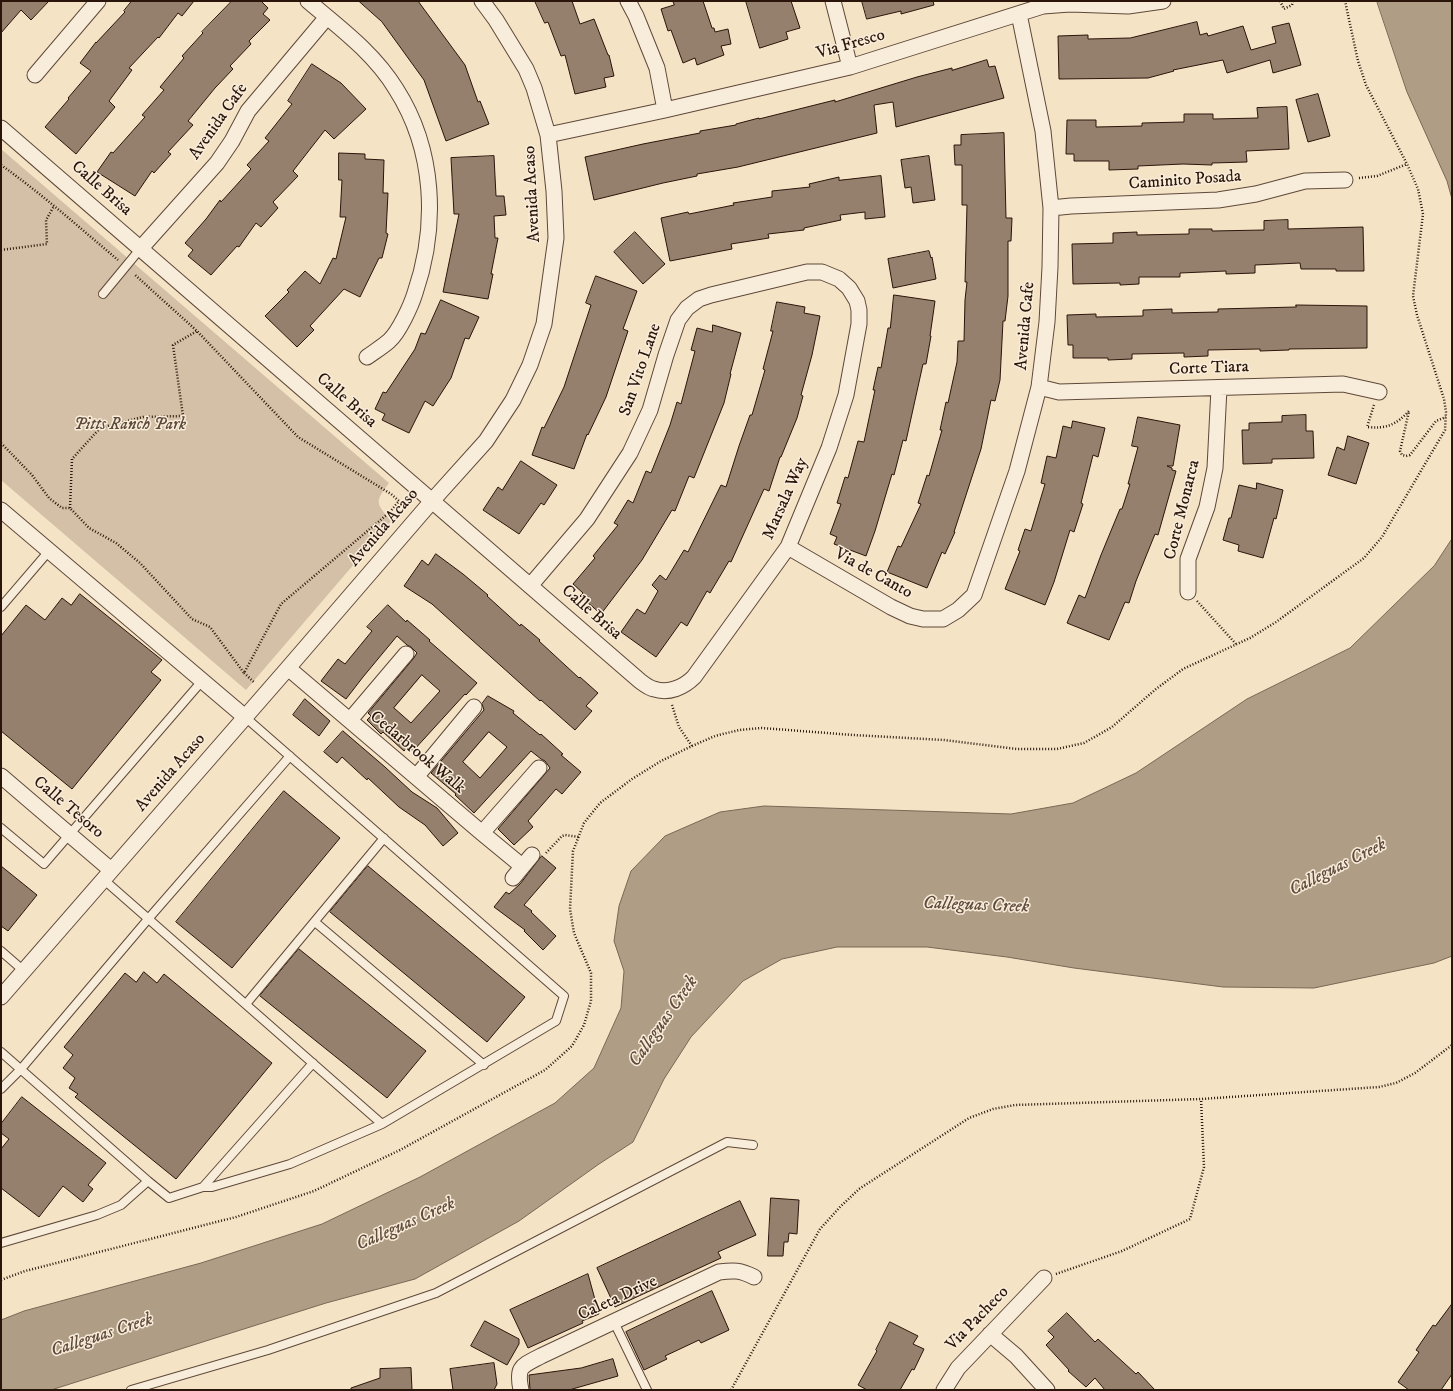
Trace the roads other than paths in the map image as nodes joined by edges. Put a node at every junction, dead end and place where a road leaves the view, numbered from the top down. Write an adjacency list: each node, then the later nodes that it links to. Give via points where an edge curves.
1 (98, 1): 10 (street)
2 (308, 1): 8 (street)
3 (482, 1): 13 (street, Avenida Acaso, via 526,69)
4 (628, 1): 11 (street, via 657,68)
5 (833, 1): 9 (street)
6 (1163, 1): 7 (street, Via Fresco, via 1128,6 1043,6)
7 (1019, 14): 9 (street, Via Fresco); 15 (street, Avenida Cafe, via 1043,131)
8 (328, 17): 16 (street, Avenida Cafe, via 248,111 217,163); 19 (street, via 367,52 396,88 421,140 427,170 430,224 421,276 410,309 390,340)
9 (850, 67): 11 (street, Via Fresco)
10 (35, 75)
11 (665, 110): 13 (street, Via Fresco)
12 (1, 128): 16 (street, Calle Brisa)
13 (548, 135): 23 (street, Avenida Acaso, via 556,238 544,324 530,365 513,400 486,441)
14 (1345, 180): 15 (street, Caminito Posada, via 1305,181 1256,194 1218,200)
15 (1051, 208): 20 (street, Avenida Cafe, via 1047,322)
16 (141, 248): 18 (lane); 23 (street, Calle Brisa)
17 (850, 288): 25 (street, Marsala Way, via 859,310 859,324 846,394 829,448); 27 (street, San Vito Lane, via 831,275 808,272 711,295 699,299 687,308 678,320 650,410 630,453 587,519)
18 (103, 294)
19 (367, 357)
20 (1039, 387): 21 (street, Corte Tiara, via 1059,392); 30 (street, Avenida Cafe, via 1017,471 974,596)
21 (1220, 388): 22 (street, Corte Tiara, via 1343,384); 28 (street, Corte Monarca, via 1215,468 1207,507 1188,559)
22 (1379, 392)
23 (432, 501): 27 (street, Calle Brisa); 32 (street, Avenida Acaso)
24 (1, 510): 26 (street)
25 (788, 547): 30 (street, Via de Canto, via 910,616); 34 (street, Marsala Way, via 694,677 686,685)
26 (50, 551): 29 (lane); 33 (street)
27 (530, 586): 34 (street, Calle Brisa, via 640,681 654,690)
28 (1188, 592)
29 (1, 607)
30 (943, 619)
31 (406, 654): 37 (street)
32 (288, 668): 36 (street, Avenida Acaso); 37 (street, Cedarbrook Walk)
33 (202, 681): 36 (street); 44 (lane)
34 (672, 690)
35 (474, 707): 41 (street)
36 (245, 718): 38 (lane); 46 (street, Avenida Acaso)
37 (350, 720): 41 (street, Cedarbrook Walk)
38 (290, 756): 45 (lane); 48 (lane)
39 (540, 768): 43 (street)
40 (1, 776): 44 (street, Calle Tesoro)
41 (416, 776): 43 (street, Cedarbrook Walk)
42 (1, 828): 44 (lane, via 44,864)
43 (482, 833): 47 (street, Cedarbrook Walk, via 527,861)
44 (69, 834): 46 (street, Calle Tesoro)
45 (384, 838): 49 (lane); 56 (lane, via 564,996 556,1020)
46 (107, 874): 48 (lane); 51 (street, Avenida Acaso)
47 (513, 878)
48 (149, 918): 53 (lane); 57 (lane)
49 (315, 922): 53 (lane); 56 (lane)
50 (1, 951): 51 (lane)
51 (24, 971): 52 (street, Avenida Acaso)
52 (1, 997)
53 (246, 1004): 55 (lane)
54 (1, 1052): 57 (lane)
55 (313, 1063): 59 (lane); 62 (lane)
56 (484, 1065): 59 (lane)
57 (21, 1069): 58 (lane); 61 (lane)
58 (1, 1089)
59 (382, 1124): 62 (lane, via 290,1164 212,1187)
60 (753, 1145): 68 (lane, via 727,1142 436,1293 268,1350)
61 (148, 1181): 62 (lane, via 169,1198); 63 (lane, via 122,1205 97,1215)
62 (203, 1187)
63 (1, 1243)
64 (754, 1277): 66 (street, Caleta Drive, via 741,1271 719,1272)
65 (1044, 1278): 67 (street, Via Pacheco)
66 (614, 1322): 69 (street, Caleta Drive, via 524,1365 518,1378); 70 (lane)
67 (990, 1334): 71 (street, Via Pacheco, via 958,1368); 72 (street, via 1016,1356)
68 (131, 1390)
69 (521, 1390)
70 (647, 1390)
71 (944, 1390)
72 (1047, 1390)

